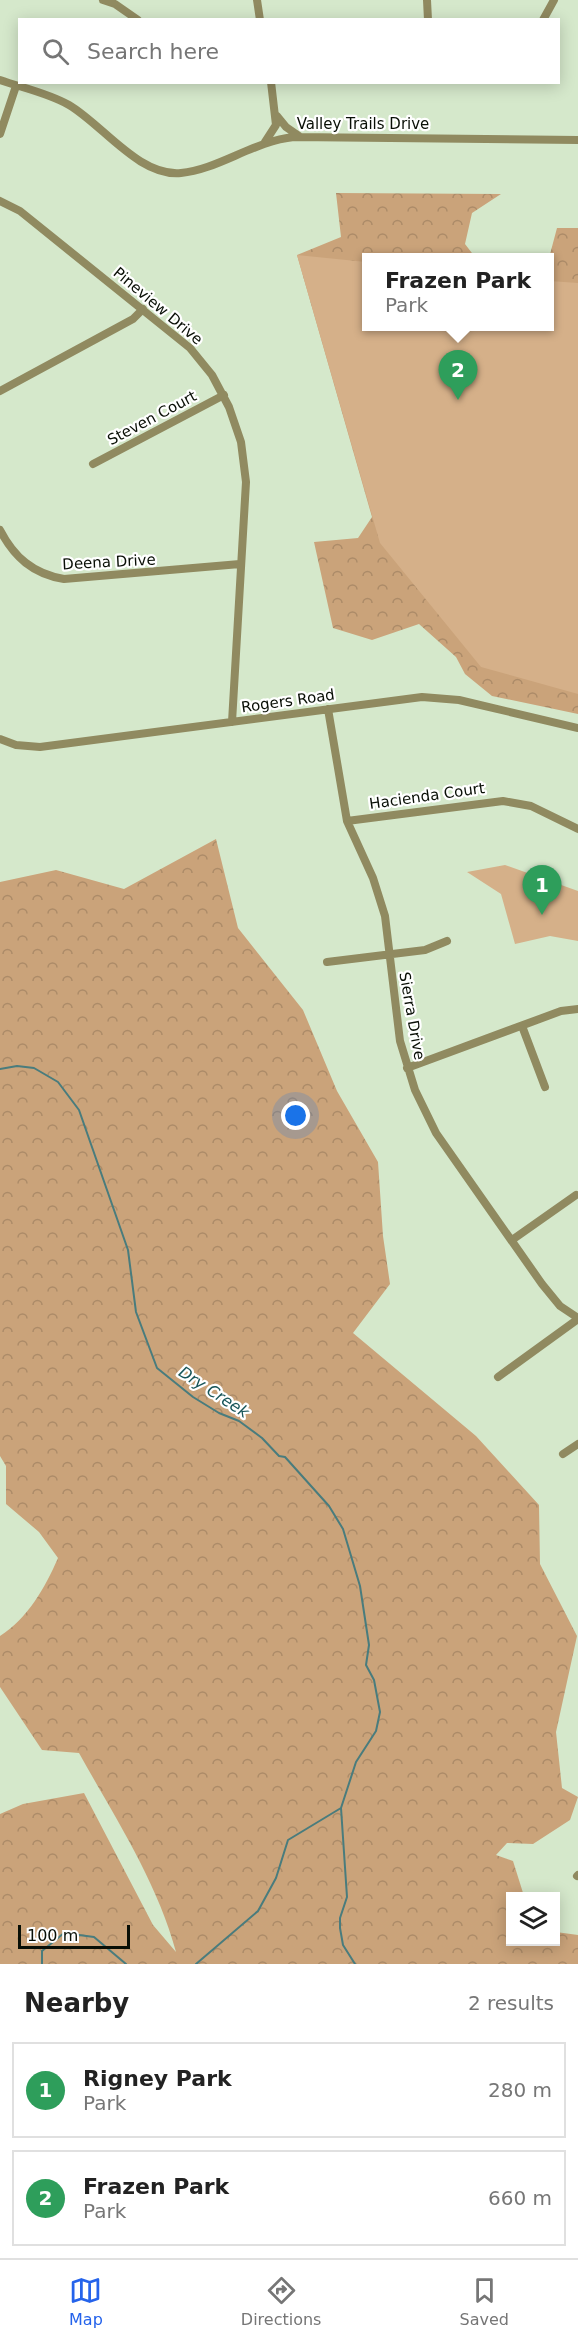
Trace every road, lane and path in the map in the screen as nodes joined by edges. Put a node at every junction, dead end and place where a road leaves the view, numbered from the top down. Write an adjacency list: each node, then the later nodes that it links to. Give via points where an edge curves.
1 (103, 0): 5 (street)
2 (257, 0): 6 (street)
3 (427, 0): 7 (street)
4 (555, 0): 8 (street)
5 (135, 18)
6 (260, 18)
7 (428, 18)
8 (544, 18)
9 (0, 80): 11 (street, Valley Trails Drive)
10 (271, 84): 12 (street)
11 (16, 86): 13 (street); 16 (street, Valley Trails Drive, via 68,105 145,165 164,172 189,172)
12 (276, 115): 14 (street); 16 (street, via 274,132)
13 (0, 134)
14 (300, 137): 15 (street, Valley Trails Drive); 16 (street, Valley Trails Drive)
15 (578, 140)
16 (264, 143)
17 (0, 201): 18 (street, Pineview Drive, via 20,211)
18 (143, 309): 19 (street, via 133,319); 20 (street, Pineview Drive, via 190,348)
19 (0, 391)
20 (224, 395): 21 (street, Steven Court); 23 (street, Pineview Drive, via 238,429 245,465)
21 (93, 464)
22 (0, 530): 23 (street, Deena Drive, via 12,550 29,566 64,579)
23 (240, 564): 25 (street, Pineview Drive)
24 (328, 709): 25 (street, Rogers Road); 26 (street, Rogers Road, via 438,698); 28 (street, Sierra Drive)
25 (232, 722): 27 (street, Rogers Road, via 40,747)
26 (578, 728)
27 (0, 739)
28 (347, 821): 29 (street, Hacienda Court, via 503,801 531,806); 31 (street, Sierra Drive, via 379,891)
29 (578, 829)
30 (447, 941): 31 (street, via 425,950)
31 (389, 956): 32 (street); 35 (street, Sierra Drive)
32 (327, 962)
33 (578, 1009): 34 (street, via 561,1011)
34 (522, 1026): 35 (street); 36 (street)
35 (407, 1068): 38 (street, Sierra Drive, via 436,1133)
36 (544, 1087)
37 (576, 1195): 38 (street)
38 (512, 1240): 39 (street, Sierra Drive, via 554,1299)
39 (578, 1318): 40 (street)
40 (498, 1377)
41 (578, 1444): 42 (street)
42 (563, 1454)

